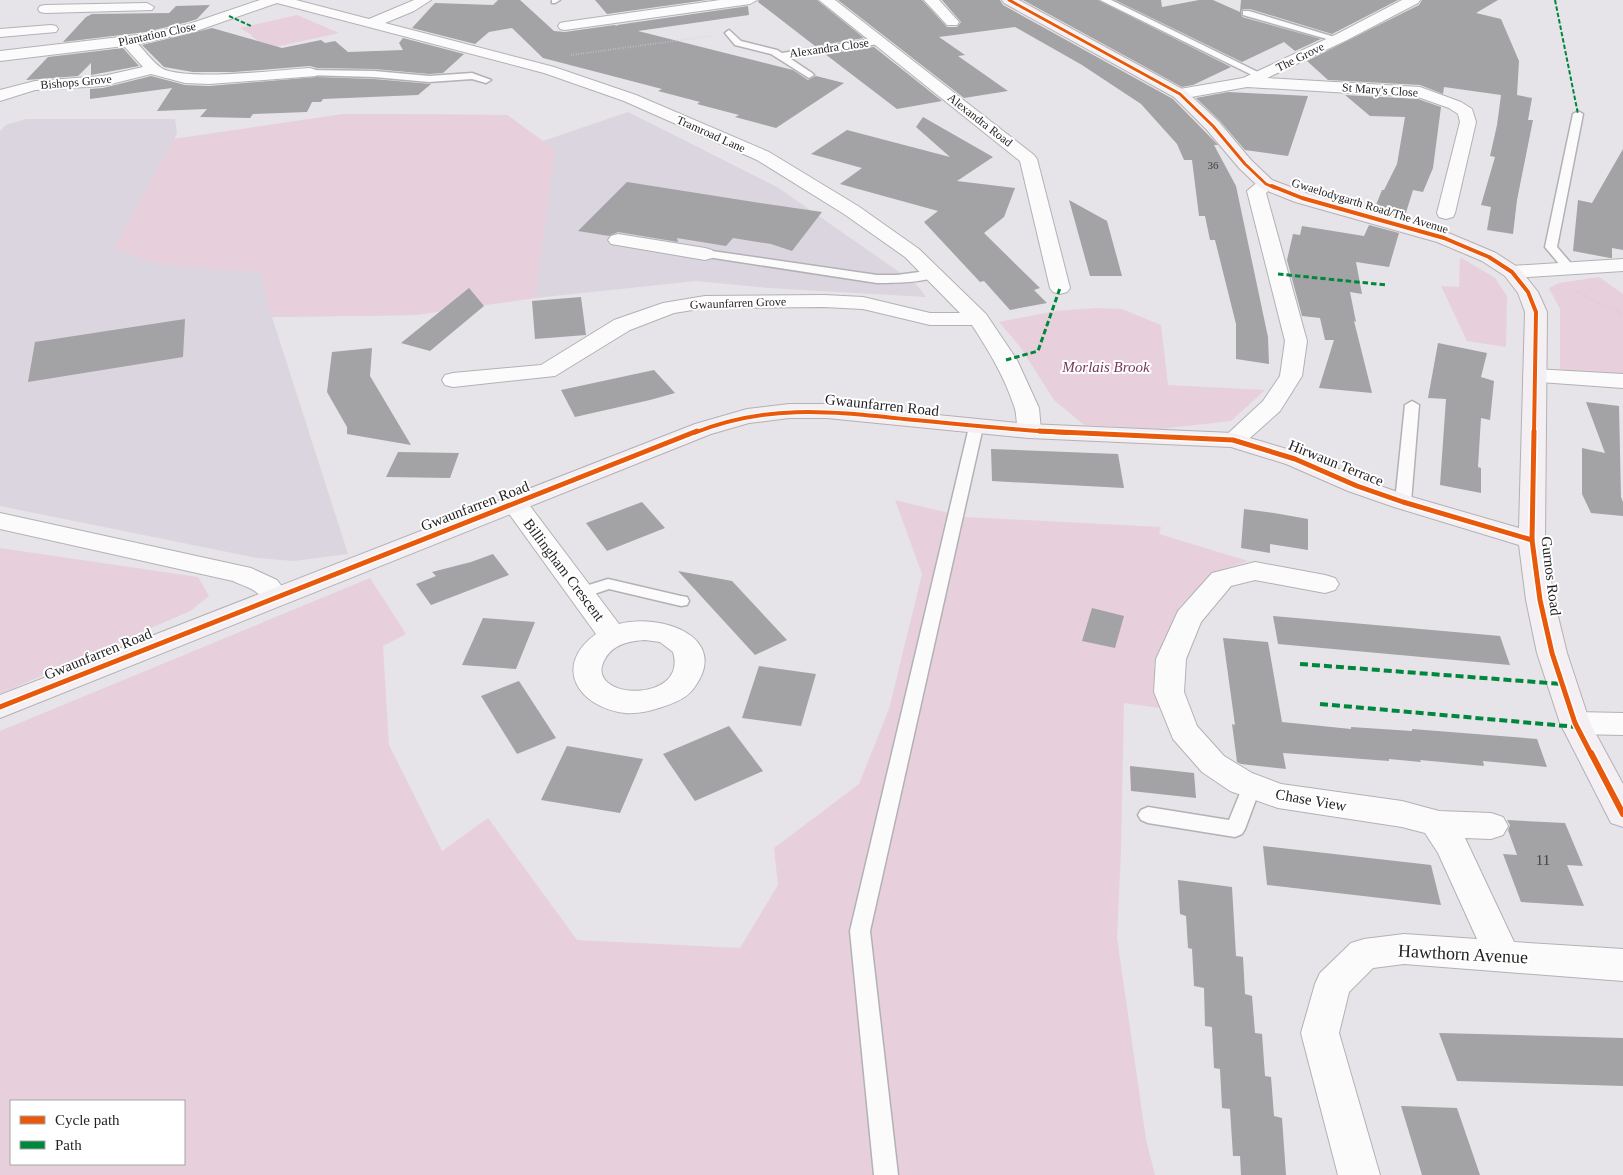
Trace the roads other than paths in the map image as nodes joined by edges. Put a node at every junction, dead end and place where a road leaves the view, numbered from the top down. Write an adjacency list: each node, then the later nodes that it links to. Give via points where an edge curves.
1 (273, 0): 23 (street, Plantation Close, via 216,21)
2 (280, 0): 16 (street, Tramroad Lane)
3 (424, 0): 16 (street)
4 (750, 0): 10 (street)
5 (826, 0): 22 (street, Alexandra Road)
6 (931, 0): 15 (street)
7 (1009, 0): 32 (street, Gwaelodygarth Road/The Avenue)
8 (1104, 0): 30 (lane)
9 (1413, 0): 21 (street, The Grove)
10 (731, 1): 17 (street)
11 (147, 7): 13 (street, Plantation Close)
12 (45, 8): 13 (street, Plantation Close)
13 (73, 8): 18 (street)
14 (1246, 13): 21 (lane)
15 (952, 22)
16 (369, 24): 42 (street, Tramroad Lane, via 550,70 630,98 763,156 852,210 912,253)
17 (565, 26)
18 (51, 28): 19 (street); 24 (street, via 37,42)
19 (0, 33)
20 (729, 33): 26 (lane, Alexandra Close, via 738,42)
21 (1337, 39): 30 (street, The Grove)
22 (878, 41): 26 (lane, Alexandra Close); 43 (street, Alexandra Road, via 1028,159)
23 (128, 42): 24 (street, Plantation Close); 27 (street)
24 (38, 52): 25 (street, Plantation Close)
25 (0, 56)
26 (780, 56): 29 (lane, Alexandra Close)
27 (153, 69): 28 (street, via 185,78 266,82); 33 (street, Bishops Grove, via 96,82 38,84)
28 (310, 73): 31 (lane, via 430,79 472,76)
29 (809, 75)
30 (1254, 79): 32 (street, The Grove); 36 (street, St Mary's Close, via 1420,92 1456,105 1466,112 1468,122)
31 (486, 80)
32 (1180, 94): 35 (street, Gwaelodygarth Road/The Avenue)
33 (0, 96)
34 (1578, 114): 40 (lane, via 1551,247)
35 (1266, 184): 41 (street, Gwaelodygarth Road/The Avenue, via 1302,198 1444,238); 51 (street, via 1256,191 1296,341 1291,376 1272,406)
36 (1446, 212)
37 (618, 240): 38 (street)
38 (705, 254): 42 (lane, via 877,279)
39 (1623, 265): 40 (street)
40 (1569, 268): 41 (street)
41 (1512, 272): 45 (street, Gurnos Road, via 1528,292 1536,312)
42 (934, 274): 44 (street, Tramroad Lane)
43 (1060, 288)
44 (978, 319): 46 (street, Gwaunfarren Grove, via 930,319 863,303 705,302 670,307 622,325 547,371); 50 (street, Tramroad Lane, via 1006,360 1027,408)
45 (1534, 376): 47 (street); 55 (street, Gurnos Road)
46 (453, 380)
47 (1623, 381)
48 (1412, 405): 52 (lane)
49 (976, 427): 50 (street, Hirwaun Terrace); 53 (street, Gwaunfarren Road, via 827,411 747,416 703,429); 71 (lane, via 860,931)
50 (1029, 431): 51 (street, Hirwaun Terrace)
51 (1233, 440): 52 (street, Hirwaun Terrace, via 1295,459)
52 (1403, 502): 55 (street, Hirwaun Terrace)
53 (515, 504): 57 (street, Billingham Crescent); 58 (street, Gwaunfarren Road)
54 (0, 520): 58 (street, via 241,574 267,586)
55 (1532, 540): 62 (street, Gurnos Road, via 1545,628)
56 (1325, 584): 64 (street, Chase View, via 1256,571 1222,579 1188,618 1171,659 1169,692 1184,731 1213,764)
57 (582, 593): 59 (lane, via 608,584); 60 (street, Billingham Crescent)
58 (275, 596): 61 (street, Gwaunfarren Road)
59 (681, 601)
60 (613, 636)
61 (0, 707)
62 (1575, 723): 63 (street); 65 (street, Gurnos Road)
63 (1623, 724)
64 (1252, 786): 66 (lane, via 1235,829); 67 (street, Chase View, via 1278,796 1402,814)
65 (1623, 814)
66 (1148, 815)
67 (1437, 824): 68 (street, Chase View); 69 (street, via 1452,846)
68 (1491, 826)
69 (1502, 954): 70 (street, Hawthorn Avenue); 72 (street, Hawthorn Avenue, via 1404,949 1364,954 1333,984 1320,1033)
70 (1623, 965)
71 (886, 1175)
72 (1359, 1175)

